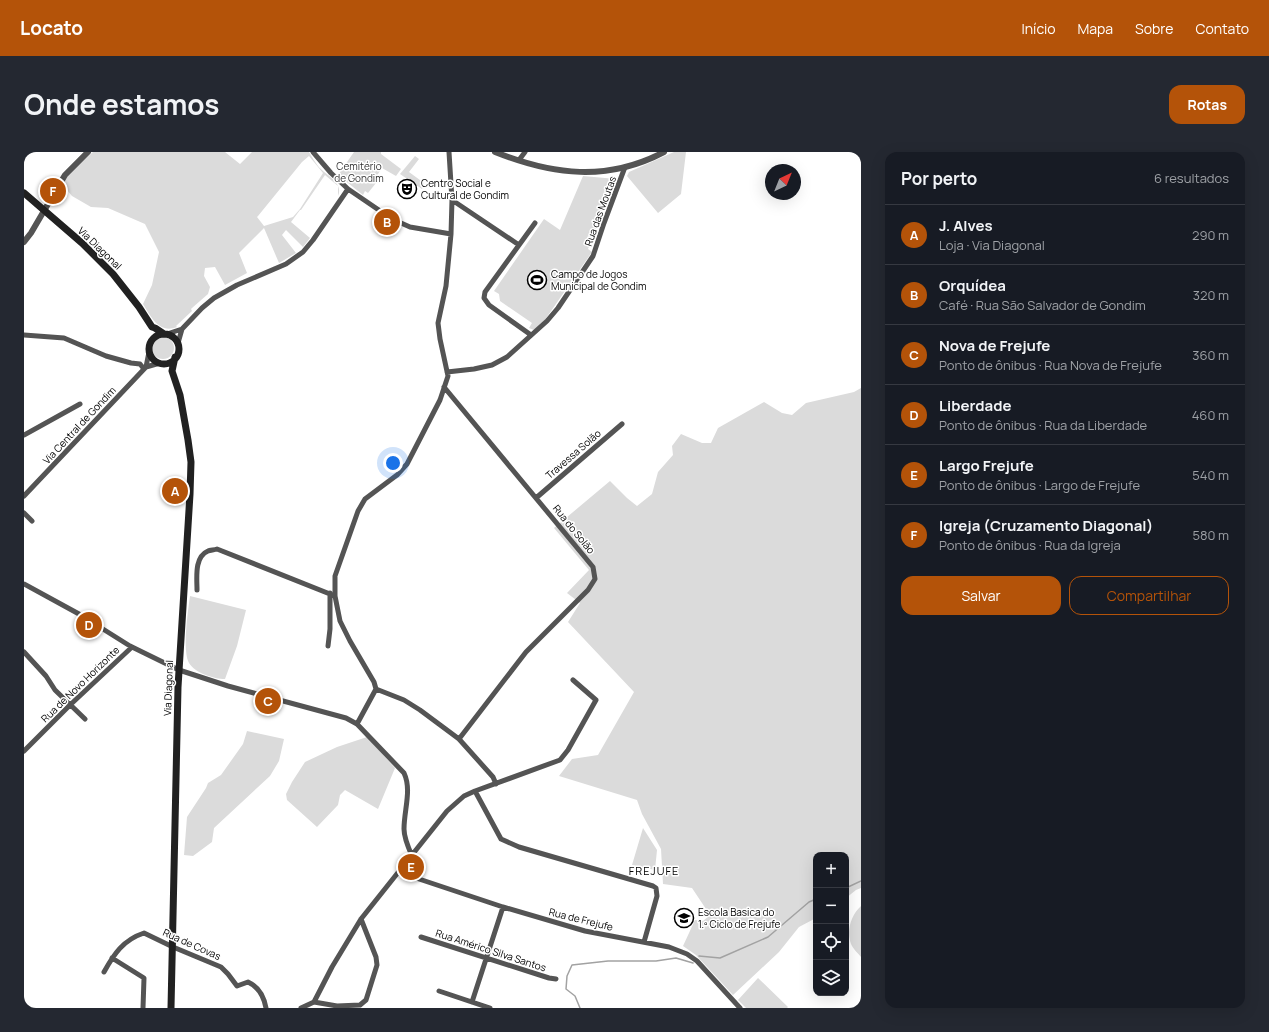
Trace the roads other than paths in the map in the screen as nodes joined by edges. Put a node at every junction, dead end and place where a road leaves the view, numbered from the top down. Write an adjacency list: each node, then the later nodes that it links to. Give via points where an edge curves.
1 (88, 152): 12 (street, via 64,175)
2 (313, 152): 9 (street)
3 (449, 152): 11 (street)
4 (495, 152): 7 (street)
5 (525, 152): 7 (street)
6 (664, 152): 8 (street)
7 (519, 160): 8 (street, via 563,171 608,171)
8 (625, 168): 21 (street, Rua das Moutas, via 593,256 558,308)
9 (348, 189): 14 (street, via 392,219 410,227); 18 (street, via 310,244 299,255 286,264 219,295)
10 (24, 193): 12 (main road, Via Diagonal)
11 (452, 200): 14 (street); 16 (street)
12 (44, 211): 15 (street); 17 (main road, Via Diagonal, via 113,274)
13 (535, 223): 16 (street)
14 (451, 234): 29 (street, via 446,286 438,323)
15 (24, 242)
16 (519, 245): 21 (street, via 485,292 484,298)
17 (152, 327): 19 (main road, Via Diagonal); 22 (main road)
18 (182, 329): 19 (street); 23 (street)
19 (165, 334): 22 (main road, via 157,335); 23 (main road, Via Diagonal)
20 (24, 335): 27 (street, via 64,338 106,356 140,364)
21 (531, 335): 29 (street, Rua das Moutas, via 507,357 492,365)
22 (152, 340): 24 (main road)
23 (178, 343): 25 (main road)
24 (150, 352): 26 (main road, via 154,359); 27 (street, Via Central de Gondim)
25 (176, 358): 26 (main road); 28 (main road)
26 (161, 363): 27 (street); 28 (main road)
27 (145, 368): 34 (street, Via Central de Gondim)
28 (172, 371): 44 (main road, Via Diagonal, via 185,417 191,462)
29 (447, 372): 30 (street)
30 (444, 387): 35 (street, Rua do Solão); 40 (street, via 440,400 407,464 397,475 365,499 358,511 335,576)
31 (80, 404): 33 (street)
32 (622, 424): 35 (street, Travessa Solão)
33 (24, 435)
34 (24, 496)
35 (536, 498): 50 (street, Rua do Solão, via 593,567 595,579 588,590 526,652)
36 (24, 513): 37 (street)
37 (32, 520)
38 (24, 584): 42 (street)
39 (196, 590): 40 (street, via 200,556 208,551 217,550)
40 (332, 594): 41 (street); 46 (street, via 340,621)
41 (328, 646)
42 (132, 647): 44 (street); 47 (street, Rua de Novo Horizonte)
43 (24, 652): 47 (street)
44 (179, 670): 49 (street, via 346,718); 60 (main road, Via Diagonal)
45 (573, 680): 52 (street, via 596,700 568,750 560,760)
46 (376, 690): 49 (street); 50 (street, via 404,700)
47 (70, 705): 48 (street); 51 (street, Rua de Novo Horizonte)
48 (84, 719)
49 (357, 724): 54 (street, via 404,772 407,779 404,829)
50 (459, 739): 52 (street, via 493,777)
51 (24, 751)
52 (496, 784): 53 (street)
53 (475, 791): 54 (street, via 464,796 447,811); 59 (street, via 501,839 519,847 656,888 657,896)
54 (412, 856): 55 (street)
55 (400, 870): 56 (street, Rua de Frejufe, via 410,876); 57 (street)
56 (503, 908): 59 (street, Rua de Frejufe, via 585,931); 62 (street)
57 (361, 919): 66 (street); 68 (street, via 377,965 366,1000)
58 (421, 937): 62 (street, Rua Américo Silva Santos)
59 (644, 942): 74 (street, Rua de Frejufe, via 669,947 693,958)
60 (173, 947): 61 (street, Rua de Covas, via 144,933 125,942); 70 (main road, Via Diagonal); 71 (street, Rua de Covas, via 221,967 237,986 248,982 254,985 263,996)
61 (112, 958): 63 (street, Rua de Covas); 69 (street, via 144,978)
62 (486, 958): 64 (street, Rua Américo Silva Santos); 67 (street)
63 (104, 972)
64 (556, 979)
65 (439, 991): 67 (street)
66 (314, 1002): 68 (street); 72 (street)
67 (472, 1002): 73 (street)
68 (360, 1006)
69 (144, 1008)
70 (171, 1008)
71 (266, 1008)
72 (301, 1008)
73 (490, 1008)
74 (740, 1008)

